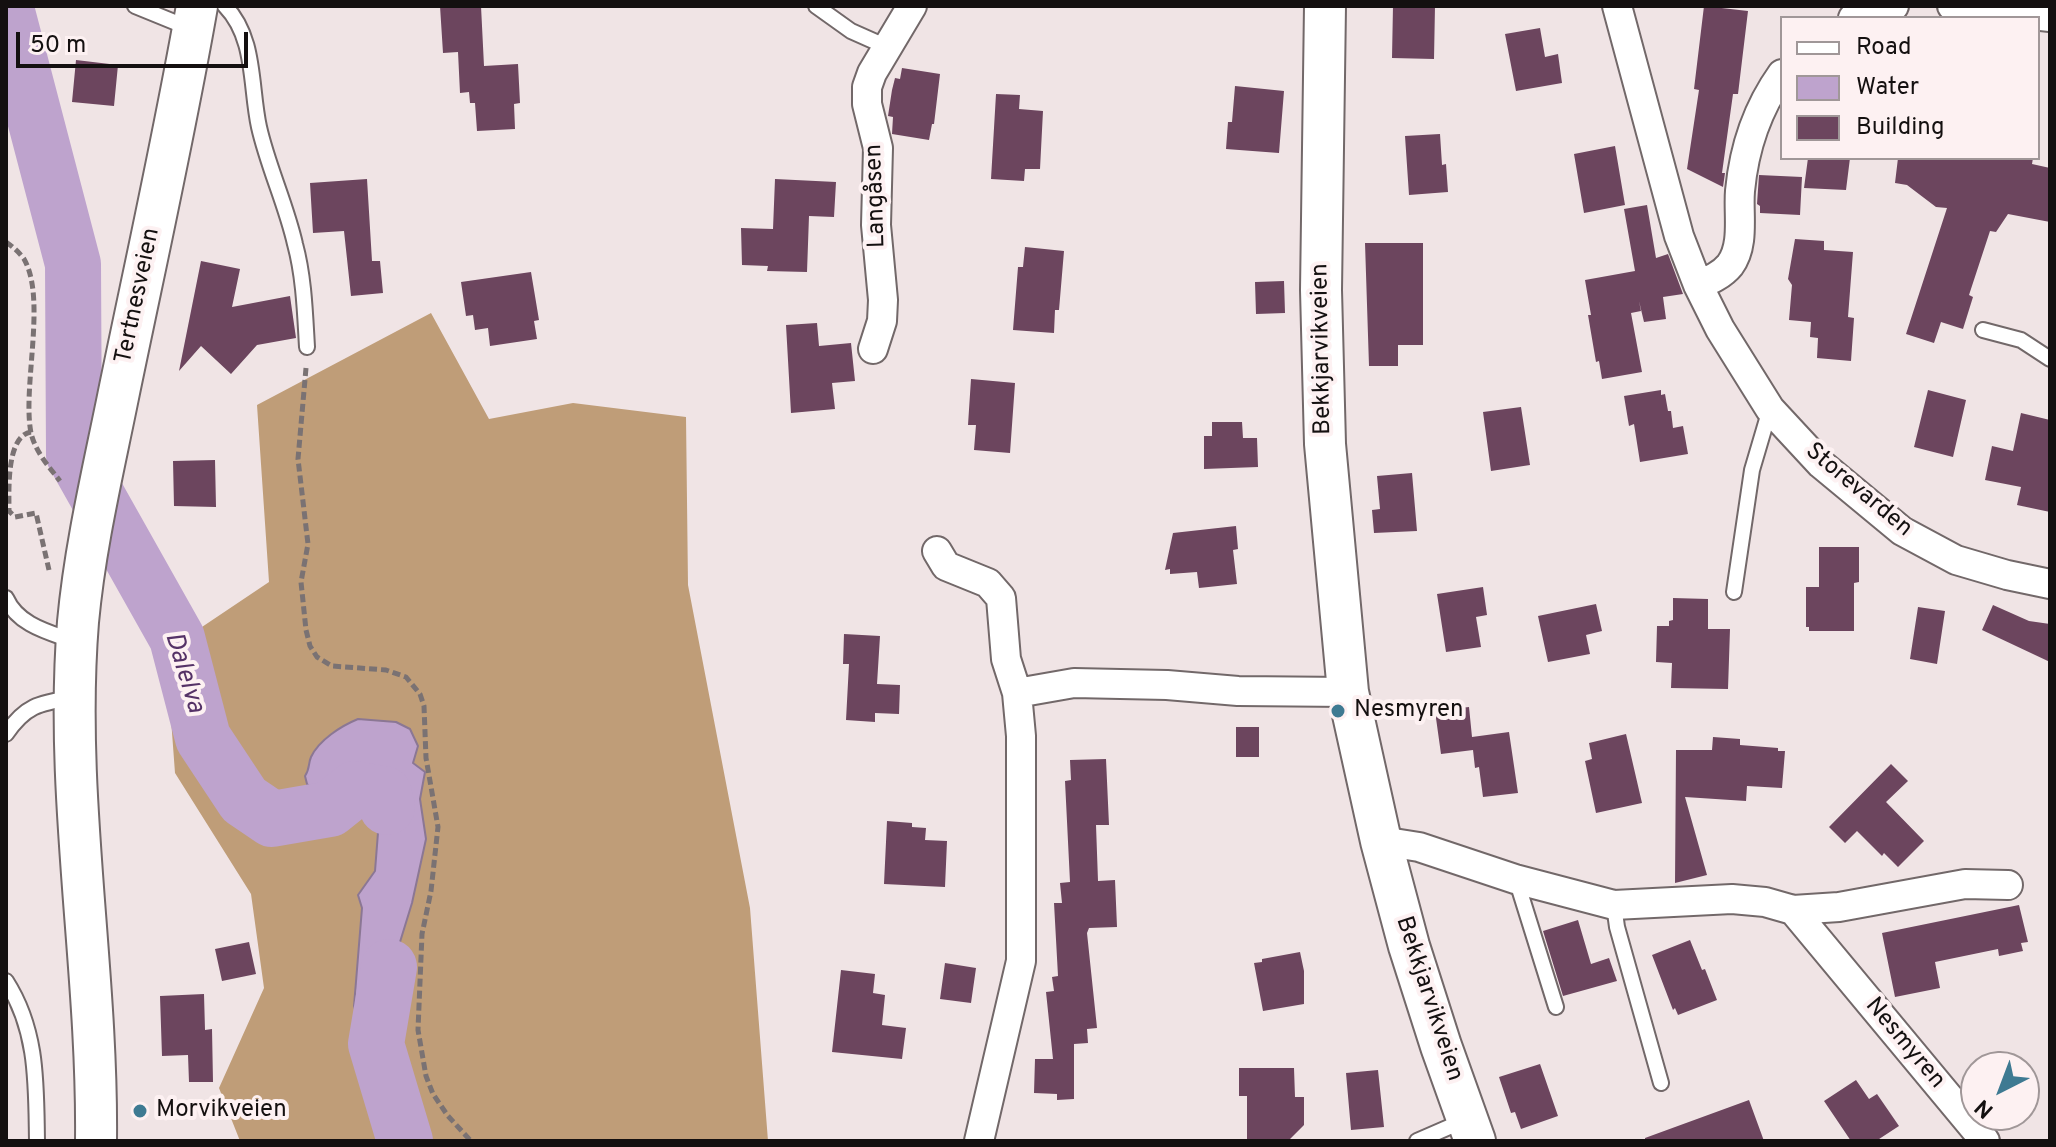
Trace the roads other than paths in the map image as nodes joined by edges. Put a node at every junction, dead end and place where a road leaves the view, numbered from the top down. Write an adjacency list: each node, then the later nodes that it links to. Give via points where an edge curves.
1 (135, 6): 11 (lane, Tertnesveien)
2 (225, 6): 16 (lane, via 241,25 261,137 296,245)
3 (816, 6): 12 (lane, via 851,31)
4 (912, 6): 12 (street, Langåsen)
5 (1325, 6): 25 (main road, Bekkjarvikveien, via 1325,444)
6 (1617, 6): 14 (street, Storevarden, via 1671,207)
7 (1894, 6): 9 (street)
8 (1952, 6): 10 (street)
9 (1860, 16)
10 (2050, 17)
11 (195, 18): 24 (main road, Tertnesveien, via 101,478 69,569)
12 (887, 47): 17 (street, Langåsen, via 867,87 878,148 876,225 883,300)
13 (1780, 77): 14 (street, via 1746,152 1735,255 1729,266)
14 (1698, 285): 19 (street, Storevarden)
15 (1983, 330): 18 (lane, via 2021,340)
16 (307, 347)
17 (873, 349)
18 (2050, 359)
19 (1770, 409): 21 (street, Storevarden, via 1821,464 1902,531 1956,560); 22 (lane, via 1752,470)
20 (937, 551): 26 (street, via 946,566 988,583 1001,598 1006,659)
21 (2050, 584)
22 (1734, 592)
23 (6, 598): 24 (lane, via 29,625)
24 (78, 643): 27 (main road)
25 (1348, 692): 26 (street, via 1074,683); 29 (main road, Bekkjarvikveien)
26 (1017, 693): 40 (street, via 1021,961)
27 (76, 697): 28 (lane, via 41,703 19,714); 39 (main road)
28 (6, 734)
29 (1381, 841): 30 (street, via 1419,847); 37 (main road, Bekkjarvikveien, via 1409,946)
30 (1515, 879): 32 (street); 35 (lane)
31 (2008, 885): 33 (street, via 1965,884)
32 (1614, 905): 33 (street, via 1732,899); 36 (lane)
33 (1793, 910): 42 (street, Nesmyren)
34 (6, 981): 38 (lane, via 26,1017 36,1073)
35 (1556, 1007)
36 (1661, 1083)
37 (1471, 1130): 41 (lane, Bekkjarvikveien)
38 (37, 1141)
39 (96, 1141)
40 (979, 1141)
41 (1417, 1141)
42 (1985, 1141)

